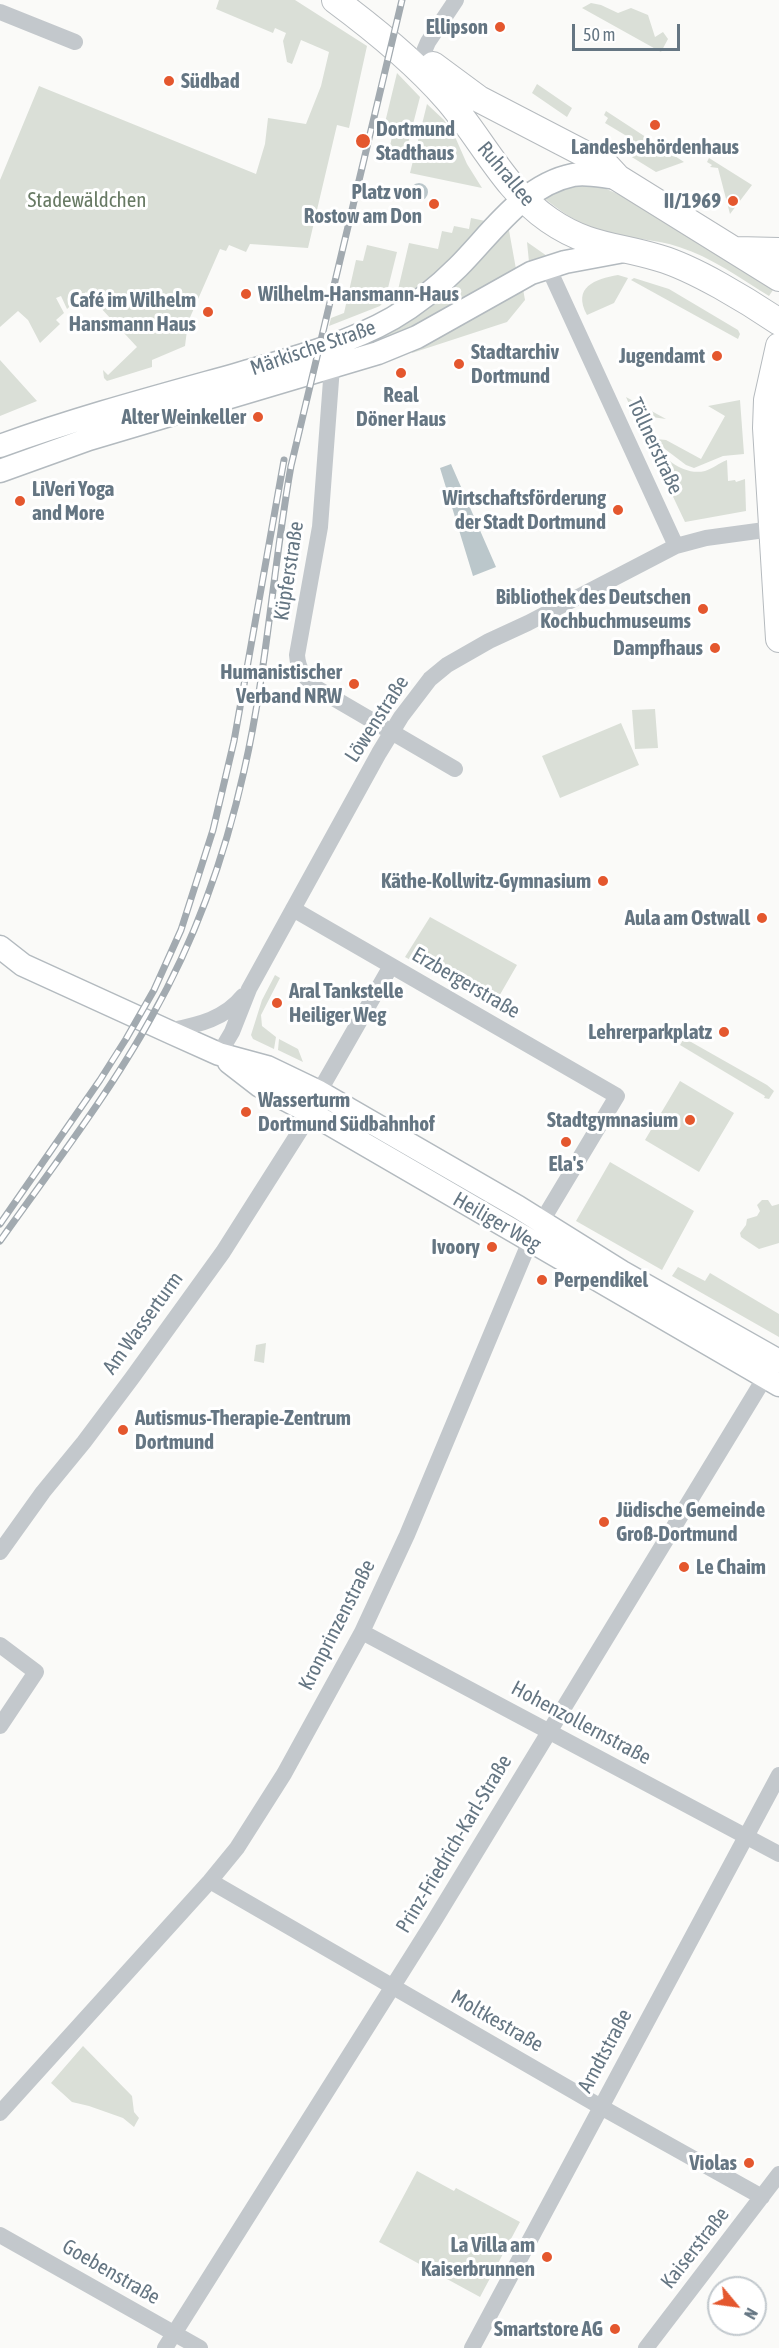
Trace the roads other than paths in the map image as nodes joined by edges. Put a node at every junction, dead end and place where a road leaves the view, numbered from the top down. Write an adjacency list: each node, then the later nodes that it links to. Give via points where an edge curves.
1 (335, 0): 8 (main road, Ruhrallee, via 385,39 447,99)
2 (359, 0): 6 (main road, Ruhrallee)
3 (456, 0): 6 (street)
4 (0, 12): 5 (street)
5 (75, 42)
6 (422, 56): 7 (main road, Ruhrallee, via 479,99 606,165)
7 (618, 178): 8 (main road, Märkische Straße, via 575,175 551,182); 9 (main road, Ruhrallee)
8 (524, 200): 10 (main road, Ruhrallee, via 564,230 594,244); 17 (main road, Märkische Straße, via 429,294 372,329 291,358 88,416)
9 (735, 249): 11 (main road); 13 (main road, Ruhrallee)
10 (626, 251): 12 (main road, Märkische Straße); 14 (main road, Ruhrallee, via 682,267)
11 (779, 251)
12 (548, 267): 16 (main road, Märkische Straße, via 417,337); 20 (street, Töllnerstraße)
13 (779, 278)
14 (779, 322)
15 (779, 346): 19 (main road, via 767,400)
16 (332, 367): 18 (main road, Märkische Straße, via 89,439); 22 (street, Küpferstraße, via 320,527 298,663 318,689)
17 (0, 446)
18 (0, 471)
19 (772, 529): 20 (street, Löwenstraße); 21 (main road)
20 (676, 546): 22 (street, Löwenstraße, via 447,665 430,678)
21 (779, 639)
22 (392, 732): 23 (street, Küpferstraße); 24 (street, Löwenstraße)
23 (455, 769)
24 (293, 909): 28 (street, Erzbergerstraße); 29 (street, Löwenstraße)
25 (0, 947): 27 (main road, Heiliger Weg)
26 (0, 962): 27 (main road, Heiliger Weg)
27 (23, 964): 30 (main road, Heiliger Weg)
28 (391, 966): 32 (street, Am Wasserturm); 33 (street, Erzbergerstraße)
29 (249, 989): 30 (street, Löwenstraße, via 235,1006 210,1021); 31 (street, Löwenstraße)
30 (168, 1031): 31 (main road, Heiliger Weg)
31 (219, 1054): 32 (main road, Heiliger Weg, via 267,1067); 34 (main road, Heiliger Weg, via 260,1086)
32 (319, 1092): 34 (street, Am Wasserturm); 35 (main road, Heiliger Weg)
33 (617, 1096): 35 (street, Kronprinzenstraße)
34 (309, 1112): 35 (main road, Heiliger Weg); 37 (street, Am Wasserturm, via 223,1252)
35 (535, 1231): 36 (main road, Heiliger Weg); 38 (street, Kronprinzenstraße)
36 (775, 1371): 41 (street, Prinz-Friedrich-Karl-Straße)
37 (0, 1552)
38 (362, 1632): 41 (street, Hohenzollernstraße); 45 (street, Kronprinzenstraße, via 284,1774 237,1848)
39 (0, 1644): 40 (street, via 36,1672)
40 (0, 1726)
41 (549, 1731): 43 (street, Hohenzollernstraße); 46 (street, Prinz-Friedrich-Karl-Straße)
42 (779, 1775): 43 (street, Arndtstraße)
43 (746, 1836): 44 (street, Hohenzollernstraße); 47 (street, Arndtstraße)
44 (779, 1854)
45 (210, 1881): 46 (street, Moltkestraße); 48 (street, Kronprinzenstraße)
46 (393, 1986): 47 (street, Moltkestraße); 52 (street, Prinz-Friedrich-Karl-Straße)
47 (601, 2107): 50 (street, Moltkestraße); 54 (street, Arndtstraße)
48 (0, 2113)
49 (779, 2174): 50 (street, Kaiserstraße)
50 (762, 2197): 55 (street, Kaiserstraße)
51 (0, 2235): 52 (street, Goebenstraße)
52 (169, 2341): 53 (street, Goebenstraße)
53 (200, 2348)
54 (472, 2348)
55 (646, 2348)

